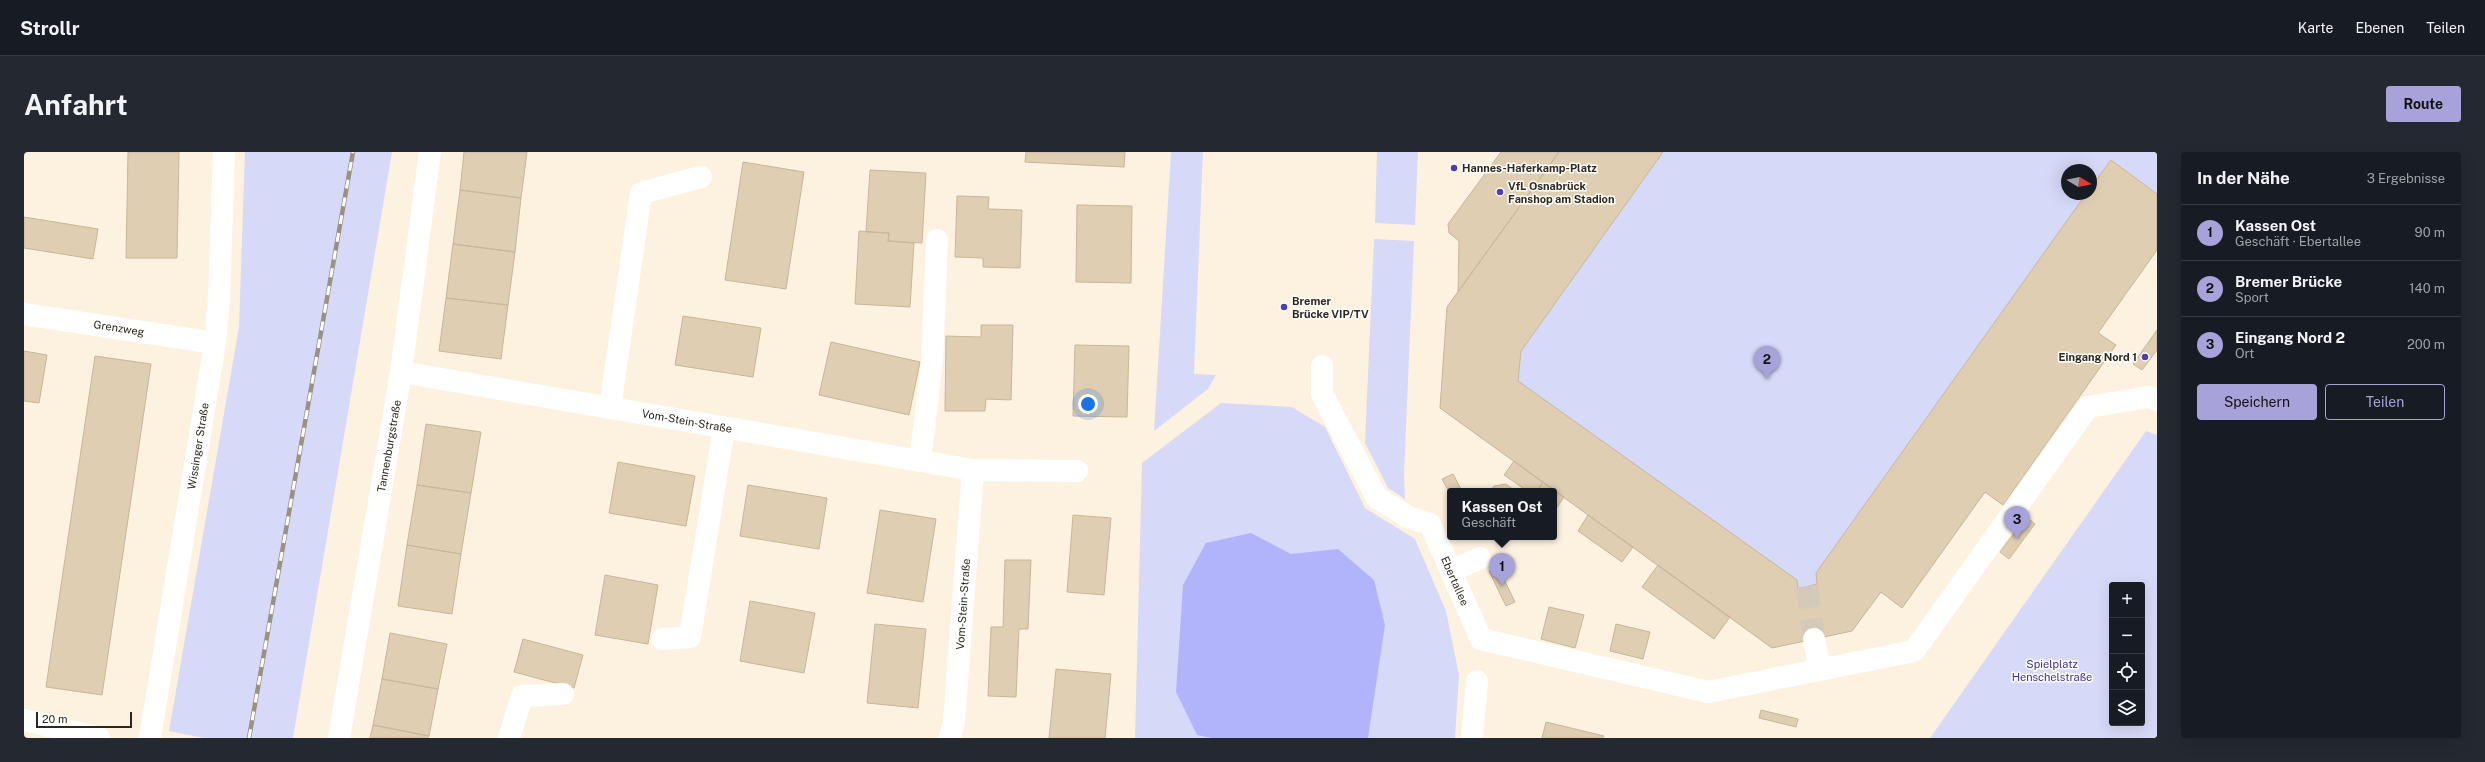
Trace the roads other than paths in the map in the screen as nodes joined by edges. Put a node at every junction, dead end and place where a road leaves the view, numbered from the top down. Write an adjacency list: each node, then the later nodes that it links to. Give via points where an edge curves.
1 (224, 152): 6 (street, Wissinger Straße)
2 (430, 152): 8 (street, Tannenburgstraße)
3 (701, 177): 10 (street, via 641,193)
4 (937, 240): 12 (street, via 932,361)
5 (24, 314): 6 (street, Grenzweg)
6 (215, 343): 24 (street, Wissinger Straße)
7 (1322, 366): 16 (street, Ebertallee, via 1322,394 1377,498 1410,518 1430,524)
8 (401, 372): 10 (street, Vom-Stein-Straße); 25 (street, Tannenburgstraße)
9 (2153, 398): 19 (street, via 2088,407 1914,651)
10 (610, 408): 11 (street, Vom-Stein-Straße)
11 (724, 428): 12 (street, Vom-Stein-Straße); 17 (street, via 690,637)
12 (920, 461): 13 (street, Vom-Stein-Straße)
13 (973, 470): 14 (street, Vom-Stein-Straße); 27 (street, Vom-Stein-Straße, via 954,721)
14 (1077, 471)
15 (1480, 558): 16 (street)
16 (1450, 571): 19 (street, Ebertallee, via 1481,638 1708,692)
17 (662, 639)
18 (1814, 639): 19 (street)
19 (1820, 670)
20 (1477, 681): 28 (street)
21 (563, 694): 26 (street, via 522,696)
22 (24, 720): 23 (street)
23 (99, 738)
24 (150, 738)
25 (339, 738)
26 (509, 738)
27 (950, 738)
28 (1472, 738)

